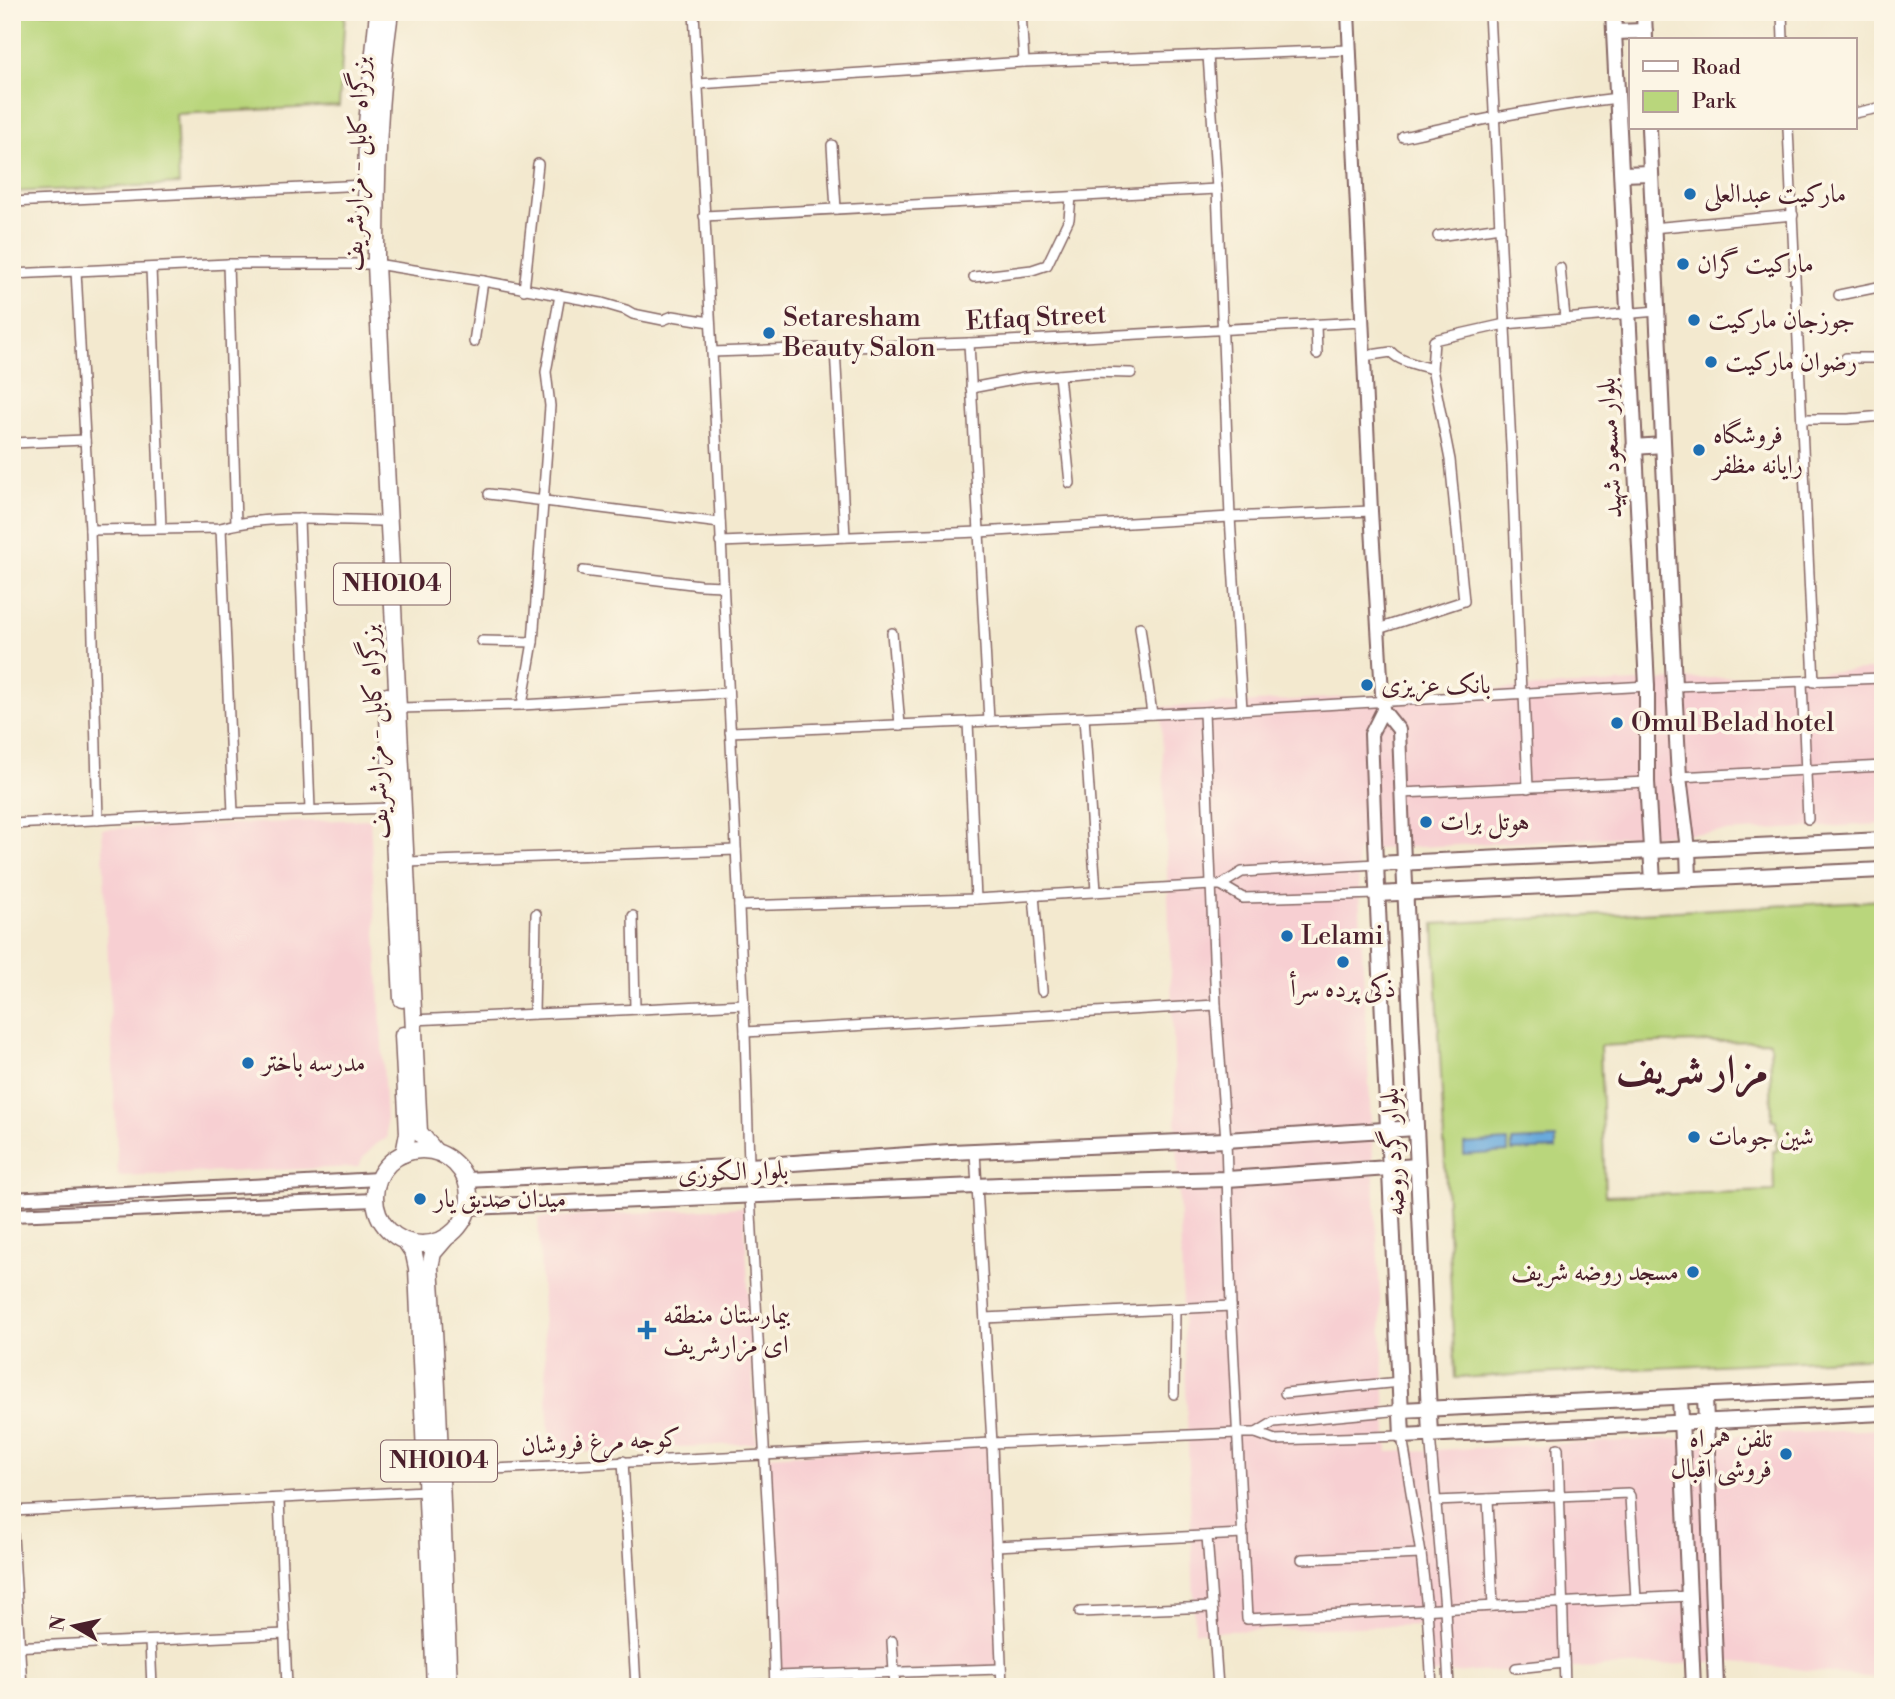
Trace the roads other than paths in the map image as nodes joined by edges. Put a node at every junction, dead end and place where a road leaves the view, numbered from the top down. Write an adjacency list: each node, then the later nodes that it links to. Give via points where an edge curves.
1 (378, 12): 28 (highway, بزرگراه کابل - مزارشریف / NH0104)
2 (390, 12): 39 (highway, بزرگراه کابل - مزارشریف / NH0104, via 378,124)
3 (694, 12): 16 (street)
4 (1021, 12): 15 (street)
5 (1348, 12): 13 (street)
6 (1489, 12): 20 (street)
7 (1613, 12): 10 (main road, بلوار مسعود شهید)
8 (1644, 12): 11 (main road)
9 (1782, 12): 12 (street)
10 (1614, 32): 11 (main road); 17 (main road, بلوار مسعود شهید)
11 (1645, 36)
12 (1783, 38)
13 (1349, 50): 14 (street); 54 (street)
14 (1208, 55): 15 (street); 29 (street)
15 (1024, 62): 16 (street)
16 (698, 83): 34 (street)
17 (1618, 98): 20 (street); 27 (main road, بلوار مسعود شهید)
18 (1883, 107): 19 (street)
19 (1856, 113)
20 (1494, 116): 23 (street); 35 (street)
21 (1649, 130): 26 (main road, بلوار مسعود شهید)
22 (1788, 130): 33 (street)
23 (1403, 137)
24 (832, 145): 32 (street)
25 (538, 164): 47 (street)
26 (1651, 173): 27 (main road); 36 (main road, بلوار مسعود شهید)
27 (1622, 174): 51 (main road, بلوار مسعود شهید)
28 (365, 186): 31 (street); 39 (highway, بزرگراه کابل - مزارشریف / NH0104)
29 (1217, 189): 30 (street); 57 (street)
30 (1071, 197): 32 (street); 44 (street, via 1069,219 1047,265)
31 (12, 202)
32 (836, 209): 34 (street)
33 (1793, 215): 36 (street); 71 (street)
34 (704, 216): 53 (street)
35 (1500, 228): 37 (street); 55 (street)
36 (1653, 228): 50 (main road, بلوار مسعود شهید)
37 (1438, 236)
38 (228, 264): 39 (street); 40 (street); 83 (street)
39 (372, 264): 45 (street); 82 (highway, بزرگراه کابل - مزارشریف / NH0104); 109 (highway, بزرگراه کابل - مزارشریف / NH0104)
40 (151, 268): 42 (street); 85 (street)
41 (1559, 268): 52 (street)
42 (76, 271): 43 (street); 72 (street)
43 (12, 274)
44 (974, 277)
45 (483, 281): 47 (street); 58 (street)
46 (1883, 286): 49 (street)
47 (524, 290): 48 (street)
48 (560, 295): 53 (street, via 663,320 673,316); 78 (street, via 546,372 550,406)
49 (1839, 295)
50 (1657, 311): 51 (street); 74 (main road, بلوار مسعود شهید)
51 (1629, 312): 52 (street); 75 (main road, بلوار مسعود شهید)
52 (1565, 318): 55 (street)
53 (710, 322): 61 (street)
54 (1362, 322): 56 (street, Etfaq Street); 63 (street)
55 (1504, 324): 66 (street, via 1434,341); 104 (street)
56 (1316, 325): 57 (street, Etfaq Street); 62 (street)
57 (1223, 330): 59 (street, Etfaq Street); 80 (street)
58 (474, 342)
59 (969, 343): 60 (street, Etfaq Street); 69 (street)
60 (835, 348): 61 (street, Etfaq Street); 89 (street)
61 (712, 352): 84 (street)
62 (1317, 354)
63 (1364, 356): 66 (street, via 1391,352); 79 (street)
64 (1846, 358): 65 (street)
65 (1883, 358)
66 (1432, 369): 94 (street, via 1450,460 1464,601)
67 (1131, 373): 68 (street)
68 (1059, 375): 69 (street); 76 (street)
69 (971, 388): 88 (street)
70 (1883, 416): 71 (street)
71 (1802, 419): 100 (street)
72 (85, 440): 73 (street); 87 (street)
73 (12, 443)
74 (1663, 445): 75 (main road); 102 (main road, بلوار مسعود شهید)
75 (1634, 447): 101 (main road, بلوار مسعود شهید)
76 (1070, 483)
77 (489, 494): 78 (street)
78 (542, 502): 84 (street); 97 (street)
79 (1371, 511): 80 (street); 94 (street)
80 (1230, 517): 88 (street); 110 (street)
81 (299, 519): 82 (street); 83 (street); 125 (street)
82 (379, 521): 124 (highway, بزرگراه کابل - مزارشریف / NH0104)
83 (236, 523): 86 (street)
84 (720, 523): 90 (street)
85 (161, 528): 86 (street); 87 (street)
86 (221, 528): 126 (street)
87 (90, 530): 128 (street)
88 (979, 532): 89 (street); 114 (street)
89 (845, 537): 90 (street)
90 (720, 542): 92 (street)
91 (583, 570): 92 (street)
92 (723, 586): 103 (street)
93 (1140, 627): 112 (street)
94 (1378, 629): 108 (street)
95 (892, 633): 116 (street)
96 (482, 642): 97 (street)
97 (533, 642): 107 (street)
98 (1883, 678): 100 (street)
99 (1802, 682): 100 (street); 102 (street); 119 (street)
100 (1814, 682)
101 (1647, 686): 104 (street); 106 (main road, بلوار مسعود شهید)
102 (1674, 686): 105 (main road, بلوار مسعود شهید)
103 (728, 693): 107 (street); 117 (street)
104 (1522, 693): 108 (street); 122 (street)
105 (1674, 702): 106 (main road); 120 (main road, بلوار مسعود شهید)
106 (1647, 703): 121 (main road, بلوار مسعود شهید)
107 (522, 705): 109 (street)
108 (1383, 705): 110 (street); 123 (street, via 1399,730); 136 (street, via 1371,734)
109 (399, 708): 134 (highway, بزرگراه کابل - مزارشریف / NH0104)
110 (1242, 709): 111 (street)
111 (1204, 712): 112 (street); 140 (street)
112 (1152, 714): 113 (street)
113 (1084, 717): 114 (street); 141 (street)
114 (989, 721): 115 (street)
115 (968, 722): 116 (street); 145 (street)
116 (900, 724): 117 (street)
117 (730, 732): 132 (street)
118 (1883, 766): 119 (street)
119 (1806, 770): 120 (street); 127 (street)
120 (1679, 777): 131 (main road, بلوار مسعود شهید)
121 (1647, 782): 122 (street); 133 (main road, بلوار مسعود شهید)
122 (1528, 788): 123 (street)
123 (1401, 793): 135 (street)
124 (393, 808): 125 (street); 161 (highway, بزرگراه کابل - مزارشریف / NH0104, via 408,1133)
125 (310, 810): 126 (street)
126 (233, 813): 128 (street)
127 (1808, 819)
128 (98, 820): 129 (street)
129 (12, 824)
130 (1883, 839): 131 (main road)
131 (1688, 849): 133 (main road); 138 (main road, بلوار مسعود شهید)
132 (736, 850): 134 (street); 146 (street)
133 (1650, 851): 135 (main road); 139 (main road, بلوار مسعود شهید)
134 (407, 862): 154 (highway, بزرگراه کابل - مزارشریف / NH0104)
135 (1404, 863): 136 (main road); 142 (main road, بلوار گرد روضه)
136 (1376, 864): 140 (street, via 1242,872); 143 (main road, بلوار گرد روضه)
137 (1883, 870): 138 (main road)
138 (1689, 880): 139 (main road)
139 (1653, 881): 142 (main road)
140 (1217, 885): 141 (street); 143 (street, via 1243,898); 151 (street)
141 (1096, 891): 144 (street)
142 (1405, 893): 143 (main road); 156 (main road, بلوار گرد روضه)
143 (1377, 894): 157 (main road, بلوار گرد روضه)
144 (1034, 895): 145 (street); 149 (street)
145 (976, 899): 146 (street)
146 (739, 906): 150 (street)
147 (536, 914): 153 (street)
148 (633, 916): 152 (street)
149 (1042, 991)
150 (744, 1004): 152 (street); 155 (street)
151 (1216, 1005): 155 (street); 158 (street)
152 (635, 1009): 153 (street)
153 (534, 1014): 154 (street)
154 (413, 1020): 159 (highway, بزرگراه کابل - مزارشریف / NH0104, via 419,1132)
155 (745, 1032): 162 (street)
156 (1416, 1128): 157 (main road, بلوار الکوزی); 163 (main road, بلوار گرد روضه)
157 (1388, 1130): 158 (main road, بلوار الکوزی); 164 (main road, بلوار گرد روضه)
158 (1226, 1140): 160 (main road, بلوار الکوزی); 166 (street)
159 (435, 1152): 161 (highway); 167 (highway, NH0104, via 448,1157)
160 (975, 1152): 162 (main road, بلوار الکوزی); 168 (street)
161 (404, 1154): 165 (highway)
162 (749, 1166): 167 (main road, بلوار الکوزی); 169 (street)
163 (1418, 1166): 164 (main road, بلوار الکوزی); 185 (main road, بلوار گرد روضه)
164 (1390, 1168): 166 (main road, بلوار الکوزی); 179 (main road, بلوار گرد روضه)
165 (378, 1179): 170 (street); 171 (highway)
166 (1227, 1179): 168 (main road, بلوار الکوزی); 176 (street)
167 (466, 1180): 172 (highway)
168 (978, 1187): 169 (main road, بلوار الکوزی); 178 (street)
169 (750, 1196): 172 (main road, بلوار الکوزی); 196 (street)
170 (12, 1199)
171 (375, 1200): 173 (street); 175 (highway, NH0104, via 384,1226)
172 (469, 1207): 174 (highway, NH0104, via 456,1231)
173 (12, 1215)
174 (444, 1240): 175 (highway, via 419,1245); 198 (highway, NH0104, via 433,1253 430,1266)
175 (406, 1242): 199 (highway, NH0104, via 417,1268)
176 (1231, 1306): 177 (street); 190 (street)
177 (1175, 1309): 178 (street); 182 (street)
178 (985, 1318): 194 (street)
179 (1400, 1382): 181 (street); 186 (main road, بلوار گرد روضه)
180 (1883, 1387): 183 (main road)
181 (1285, 1393)
182 (1174, 1394)
183 (1705, 1396): 184 (main road); 188 (main road)
184 (1680, 1397): 185 (main road); 189 (main road)
185 (1429, 1409): 186 (main road); 192 (main road, بلوار گرد روضه)
186 (1401, 1410): 191 (street, via 1274,1422); 193 (main road, بلوار گرد روضه)
187 (1883, 1413): 188 (main road)
188 (1706, 1422): 189 (main road); 242 (main road)
189 (1682, 1423): 192 (main road); 211 (main road)
190 (1238, 1433): 191 (street, كوجه مرغ فروشان); 194 (street, كوجه مرغ فروشان); 206 (street)
191 (1256, 1433): 193 (street, via 1275,1440)
192 (1430, 1435): 193 (main road); 203 (street)
193 (1402, 1436): 209 (street)
194 (992, 1443): 196 (street, كوجه مرغ فروشان); 208 (street)
195 (1558, 1448): 200 (street)
196 (764, 1456): 197 (street, كوجه مرغ فروشان); 227 (street)
197 (623, 1461): 198 (street, كوجه مرغ فروشان); 233 (street)
198 (439, 1472): 232 (highway, NH0104)
199 (426, 1491): 201 (street); 231 (highway, NH0104)
200 (1559, 1496): 202 (street); 212 (street, via 1629,1494); 213 (street)
201 (279, 1499): 204 (street); 219 (street)
202 (1488, 1499): 203 (street); 214 (street)
203 (1436, 1501): 216 (street)
204 (12, 1511)
205 (12, 1520): 222 (street)
206 (1243, 1534): 207 (street); 217 (street, via 1247,1619)
207 (1207, 1536): 208 (street); 215 (street)
208 (996, 1546): 225 (street)
209 (1421, 1554): 210 (street); 217 (street)
210 (1302, 1559)
211 (1689, 1596): 212 (street); 241 (main road)
212 (1636, 1599): 213 (street)
213 (1562, 1602): 214 (street); 223 (street)
214 (1493, 1606): 216 (street)
215 (1212, 1607): 218 (street); 237 (street)
216 (1445, 1608): 217 (street); 239 (street)
217 (1427, 1609): 238 (street)
218 (1080, 1612)
219 (285, 1634): 220 (street); 230 (street)
220 (150, 1641): 222 (street); 229 (street)
221 (892, 1641): 226 (street)
222 (16, 1646): 228 (street)
223 (1564, 1663): 224 (street); 240 (street)
224 (1516, 1668)
225 (1001, 1669): 226 (street); 236 (street)
226 (893, 1672): 227 (street); 235 (street)
227 (775, 1676): 234 (street)
228 (22, 1687)
229 (152, 1687)
230 (287, 1687)
231 (435, 1687)
232 (449, 1687)
233 (636, 1687)
234 (775, 1687)
235 (895, 1687)
236 (1002, 1687)
237 (1218, 1687)
238 (1432, 1687)
239 (1449, 1687)
240 (1565, 1687)
241 (1693, 1687)
242 (1716, 1687)

